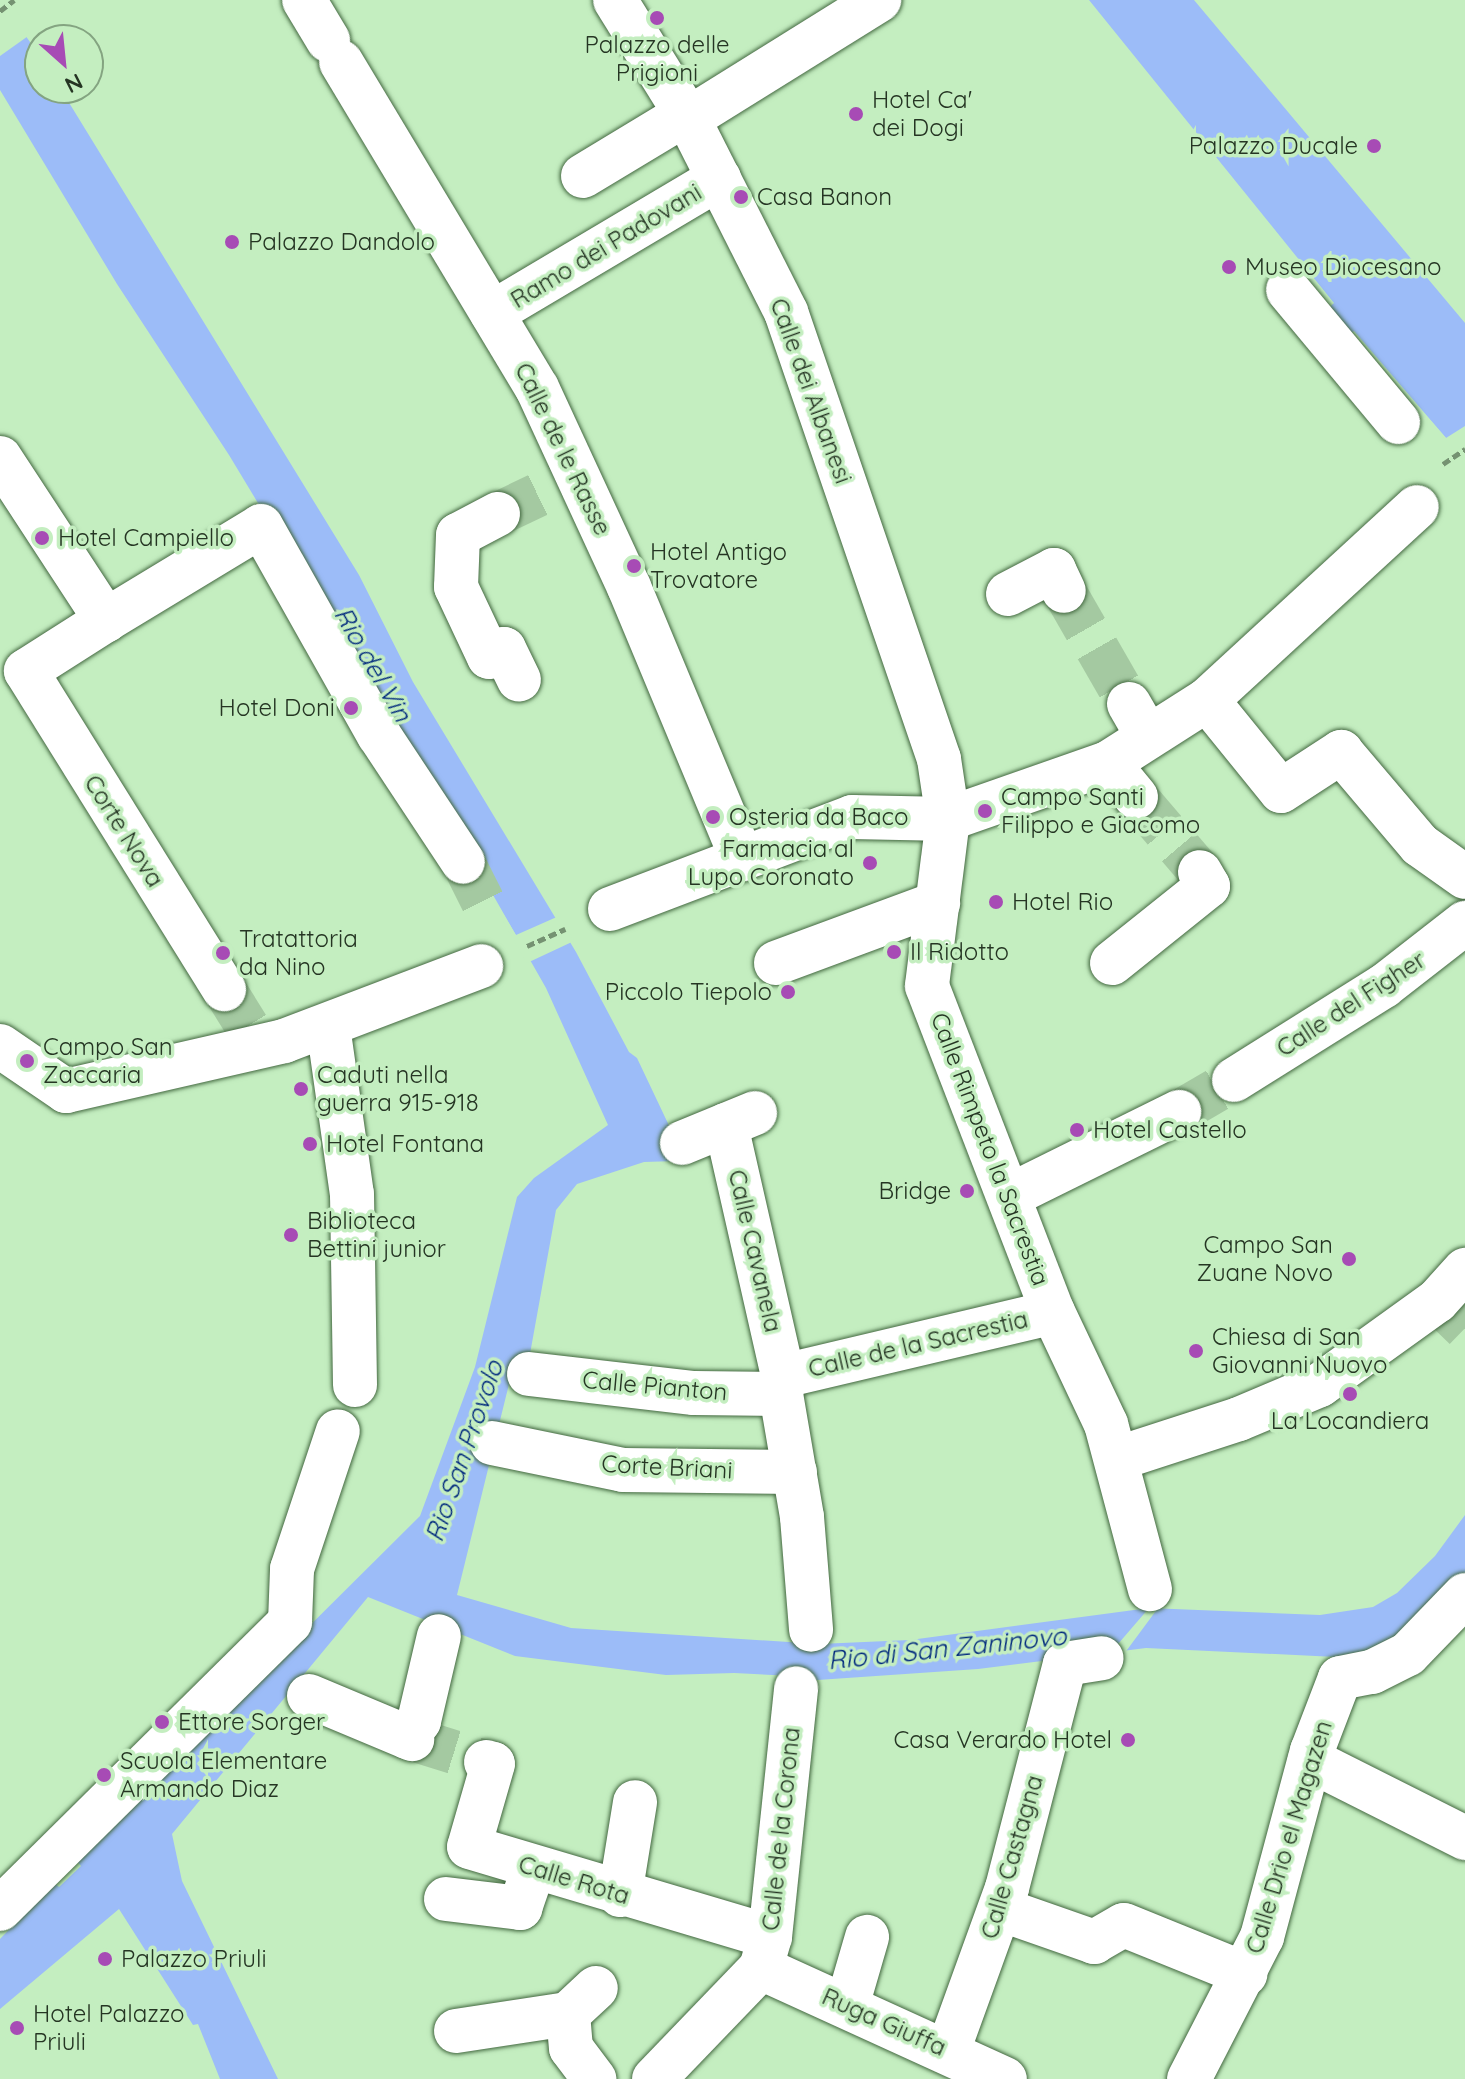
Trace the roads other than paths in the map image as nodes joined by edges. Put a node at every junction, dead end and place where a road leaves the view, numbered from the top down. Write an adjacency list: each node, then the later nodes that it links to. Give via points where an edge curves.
1 (304, 0): 8 (street, Calle de le Rasse)
2 (615, 0): 4 (street, Calle dei Albanesi)
3 (879, 0): 4 (street)
4 (687, 116): 5 (street); 6 (street, Calle dei Albanesi)
5 (583, 176)
6 (719, 178): 8 (street, Ramo dei Padovani); 20 (street, Calle dei Albanesi, via 786,312 939,759)
7 (1288, 290): 9 (street)
8 (492, 313): 21 (street, Calle de le Rasse)
9 (1398, 422)
10 (0, 458): 15 (street)
11 (1417, 507): 17 (street)
12 (498, 514): 16 (street, via 458,535 456,587 489,657 504,649)
13 (1064, 591): 14 (street, via 1054,570)
14 (1008, 594)
15 (106, 620): 22 (street, via 261,526 379,735); 31 (street, Corte Nova, via 26,671)
16 (519, 680)
17 (1207, 700): 18 (street, via 1138,720); 24 (street, via 1281,791 1341,752 1420,845)
18 (1108, 763): 19 (street); 20 (street)
19 (1136, 797)
20 (948, 819): 21 (street, via 852,817); 25 (street)
21 (742, 859): 26 (street)
22 (463, 862)
23 (1215, 875): 29 (street)
24 (1465, 877)
25 (938, 903): 28 (street); 37 (street, Calle Rimpeto la Sacrestia, via 927,986)
26 (594, 911)
27 (1465, 923): 34 (street, Calle del Figher, via 1384,986)
28 (776, 963)
29 (1112, 963)
30 (481, 966): 32 (street)
31 (224, 989)
32 (328, 1026): 33 (street, via 66,1091); 41 (street, via 352,1194)
33 (0, 1046)
34 (1234, 1080)
35 (1179, 1112): 37 (street)
36 (682, 1143): 42 (street, Calle Cavanela, via 740,1119)
37 (1009, 1196): 39 (street, Calle Rimpeto la Sacrestia)
38 (1446, 1293): 45 (street, via 1320,1385 1239,1419)
39 (1053, 1312): 42 (street, Calle de la Sacrestia); 45 (street, Calle Rimpeto la Sacrestia, via 1106,1424)
40 (529, 1374): 42 (street, Calle Pianton, via 668,1391)
41 (355, 1385)
42 (782, 1385): 46 (street)
43 (338, 1431): 61 (street, via 292,1569 290,1622)
44 (492, 1443): 46 (street, Corte Briani, via 623,1470)
45 (1116, 1459): 47 (street, Calle Rimpeto la Sacrestia)
46 (795, 1472): 49 (street)
47 (1150, 1589)
48 (1465, 1595): 54 (street, Calle Drio el Magazen, via 1408,1654 1372,1672 1340,1678)
49 (811, 1630)
50 (439, 1636): 53 (street, via 419,1721 410,1738)
51 (1086, 1660): 62 (street, Calle Castagna, via 1065,1664)
52 (796, 1688): 64 (street, Calle de la Corona)
53 (309, 1696)
54 (1310, 1760): 57 (street); 65 (street, Calle Drio el Magazen, via 1278,1887)
55 (486, 1762): 58 (street, Calle Rota, via 493,1764 469,1847)
56 (635, 1802): 59 (street)
57 (1465, 1838)
58 (534, 1867): 59 (street, Calle Rota); 60 (street, via 520,1908)
59 (620, 1895): 64 (street, Calle Rota)
60 (446, 1899)
61 (0, 1909)
62 (1000, 1909): 65 (street, via 1094,1942 1124,1925); 68 (street, Calle Castagna)
63 (867, 1937): 66 (street)
64 (766, 1952): 66 (street, Ruga Giuffa); 70 (street)
65 (1245, 1974): 72 (street, Calle Drio el Magazen)
66 (847, 2006): 68 (street, Ruga Giuffa)
67 (456, 2031): 69 (street, via 582,2001 571,2048)
68 (948, 2051): 71 (street, Ruga Giuffa)
69 (594, 2079)
70 (654, 2079)
71 (1005, 2079)
72 (1189, 2079)

